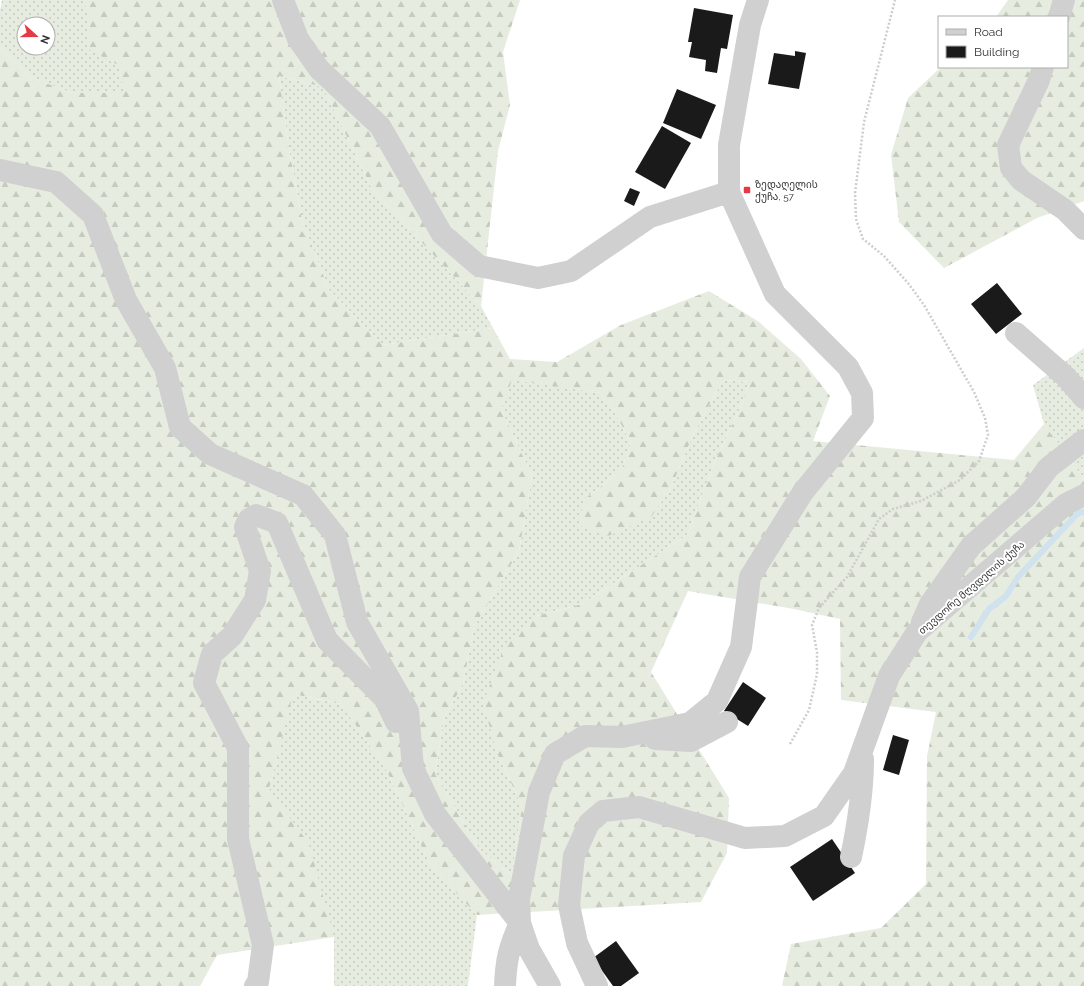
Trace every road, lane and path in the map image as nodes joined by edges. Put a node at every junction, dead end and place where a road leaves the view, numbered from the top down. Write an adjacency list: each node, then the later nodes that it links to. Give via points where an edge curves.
1 (283, 0): 8 (street, via 298,39 319,69 380,126 442,234 479,266 538,278 571,271 650,217)
2 (758, 0): 8 (street, via 750,25 729,145)
3 (895, 0): 17 (path, via 864,122 855,193 856,218 863,239 884,256 924,305 974,392 985,418 988,435 979,461 960,480 921,501 893,509 879,519 847,577 818,608 812,626 818,652 817,674 809,710)
4 (1064, 0): 5 (street)
5 (1058, 16)
6 (1043, 68): 9 (street, via 1008,144 1010,168 1021,180 1065,210)
7 (0, 170): 19 (street, via 56,182 93,215 126,300 165,368 180,427 210,454 303,495 335,535 357,622 408,711)
8 (730, 192): 16 (street, via 775,294 848,367 862,393 863,418 803,492 750,577 741,647 717,701 690,723)
9 (1084, 229)
10 (1016, 333): 11 (street, via 1066,377)
11 (1084, 398)
12 (1084, 440): 14 (street, via 1049,467 1026,497 970,546 930,604)
13 (1084, 495): 14 (street, თევდორე მღვდელის ქუჩა, via 1066,504)
14 (917, 632): 18 (street, თევდორე მღვდელის ქუჩა, via 889,676)
15 (727, 722): 16 (street, via 691,741)
16 (622, 737): 21 (street, via 585,736 555,754 539,792 519,900)
17 (790, 744)
18 (863, 747): 20 (street, via 859,822); 25 (street, თევდორე მღვდელის ქუჩა, via 854,773 824,816 785,836 746,838 639,807 603,811 589,823 574,856 569,904 577,943)
19 (412, 753): 21 (street, via 413,768 435,814); 22 (street, via 385,699 327,640 277,523 256,515 249,519 245,528 260,571 255,600 232,636 212,654 204,683 238,748 238,839 263,946 258,982)
20 (851, 857)
21 (520, 923): 23 (street, via 510,943); 24 (street, via 529,949)
22 (255, 986)
23 (505, 986)
24 (550, 986)
25 (597, 986)

